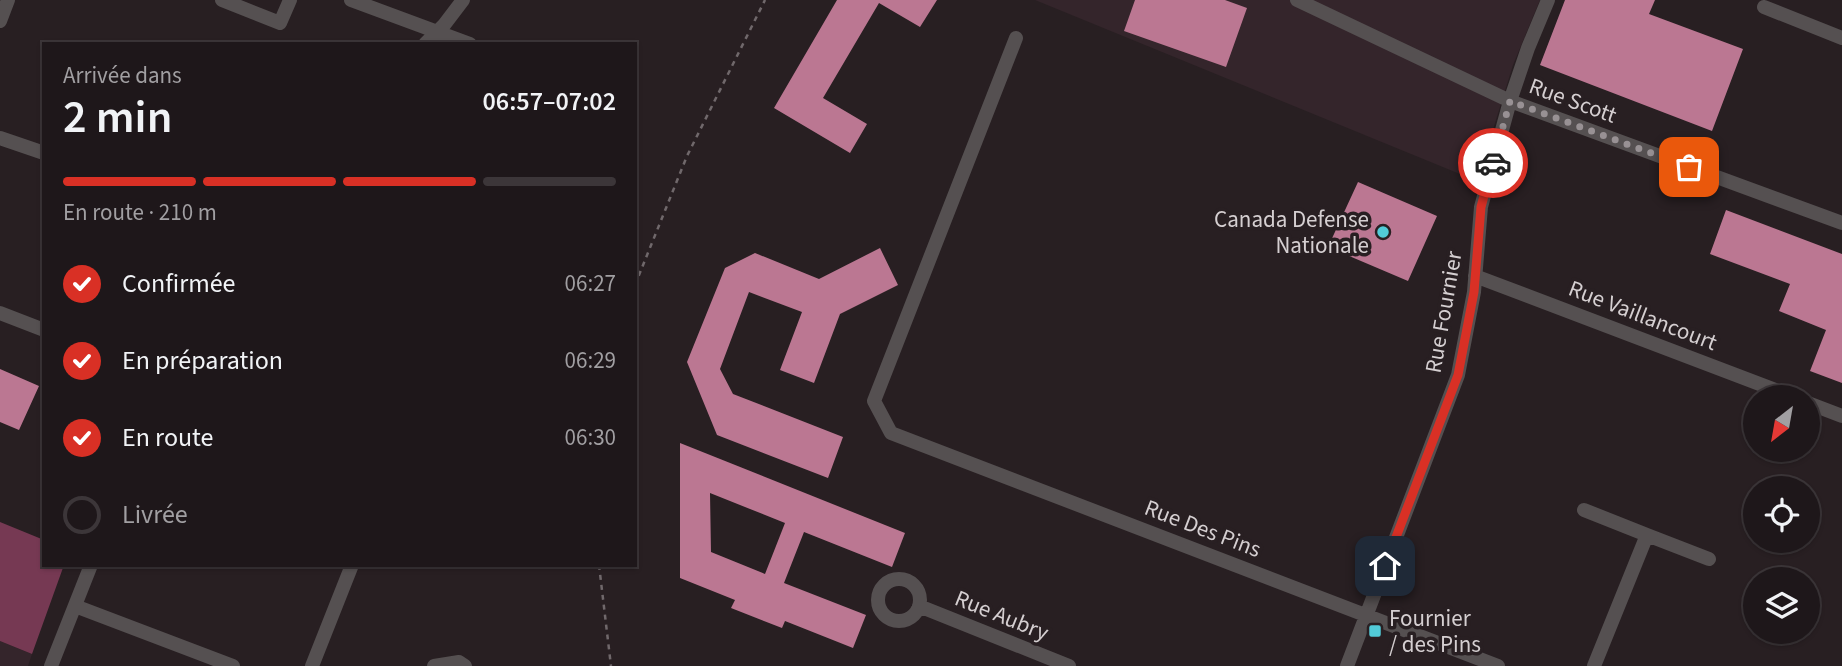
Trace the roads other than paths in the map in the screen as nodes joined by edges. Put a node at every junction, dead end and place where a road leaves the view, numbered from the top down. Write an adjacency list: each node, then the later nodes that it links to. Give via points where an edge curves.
1 (8, 0): 9 (street)
2 (222, 0): 3 (street, via 280,23)
3 (290, 0)
4 (351, 0): 10 (street)
5 (463, 0): 10 (street)
6 (1297, 0): 15 (street, Rue Scott)
7 (1548, 0): 15 (street, Rue Fournier)
8 (1764, 7): 12 (street)
9 (0, 20)
10 (436, 33): 13 (street); 14 (street)
11 (1016, 38): 32 (street, Rue Des Pins, via 874,401 891,433)
12 (1842, 38)
13 (427, 42)
14 (464, 42)
15 (1510, 101): 18 (street, Rue Scott); 19 (street, Rue Fournier, via 1481,207)
16 (0, 138): 17 (street)
17 (42, 152)
18 (1842, 223)
19 (1475, 276): 22 (street, Rue Vaillancourt); 32 (street, Rue Fournier, via 1458,375)
20 (0, 313): 21 (street)
21 (42, 329)
22 (1762, 385)
23 (1820, 407): 24 (street)
24 (1842, 416)
25 (1584, 509): 26 (street)
26 (1647, 535): 27 (street); 41 (street)
27 (1709, 559)
28 (90, 567): 30 (street)
29 (351, 567): 35 (street)
30 (75, 606): 33 (street); 34 (street)
31 (919, 606): 38 (street, Rue Aubry)
32 (1367, 615): 39 (street, Rue Fournier); 40 (street, Rue Des Pins)
33 (51, 666)
34 (233, 666)
35 (312, 666)
36 (433, 666): 37 (street, via 459,662)
37 (465, 666)
38 (1069, 666)
39 (1347, 666)
40 (1498, 666)
41 (1594, 666)

